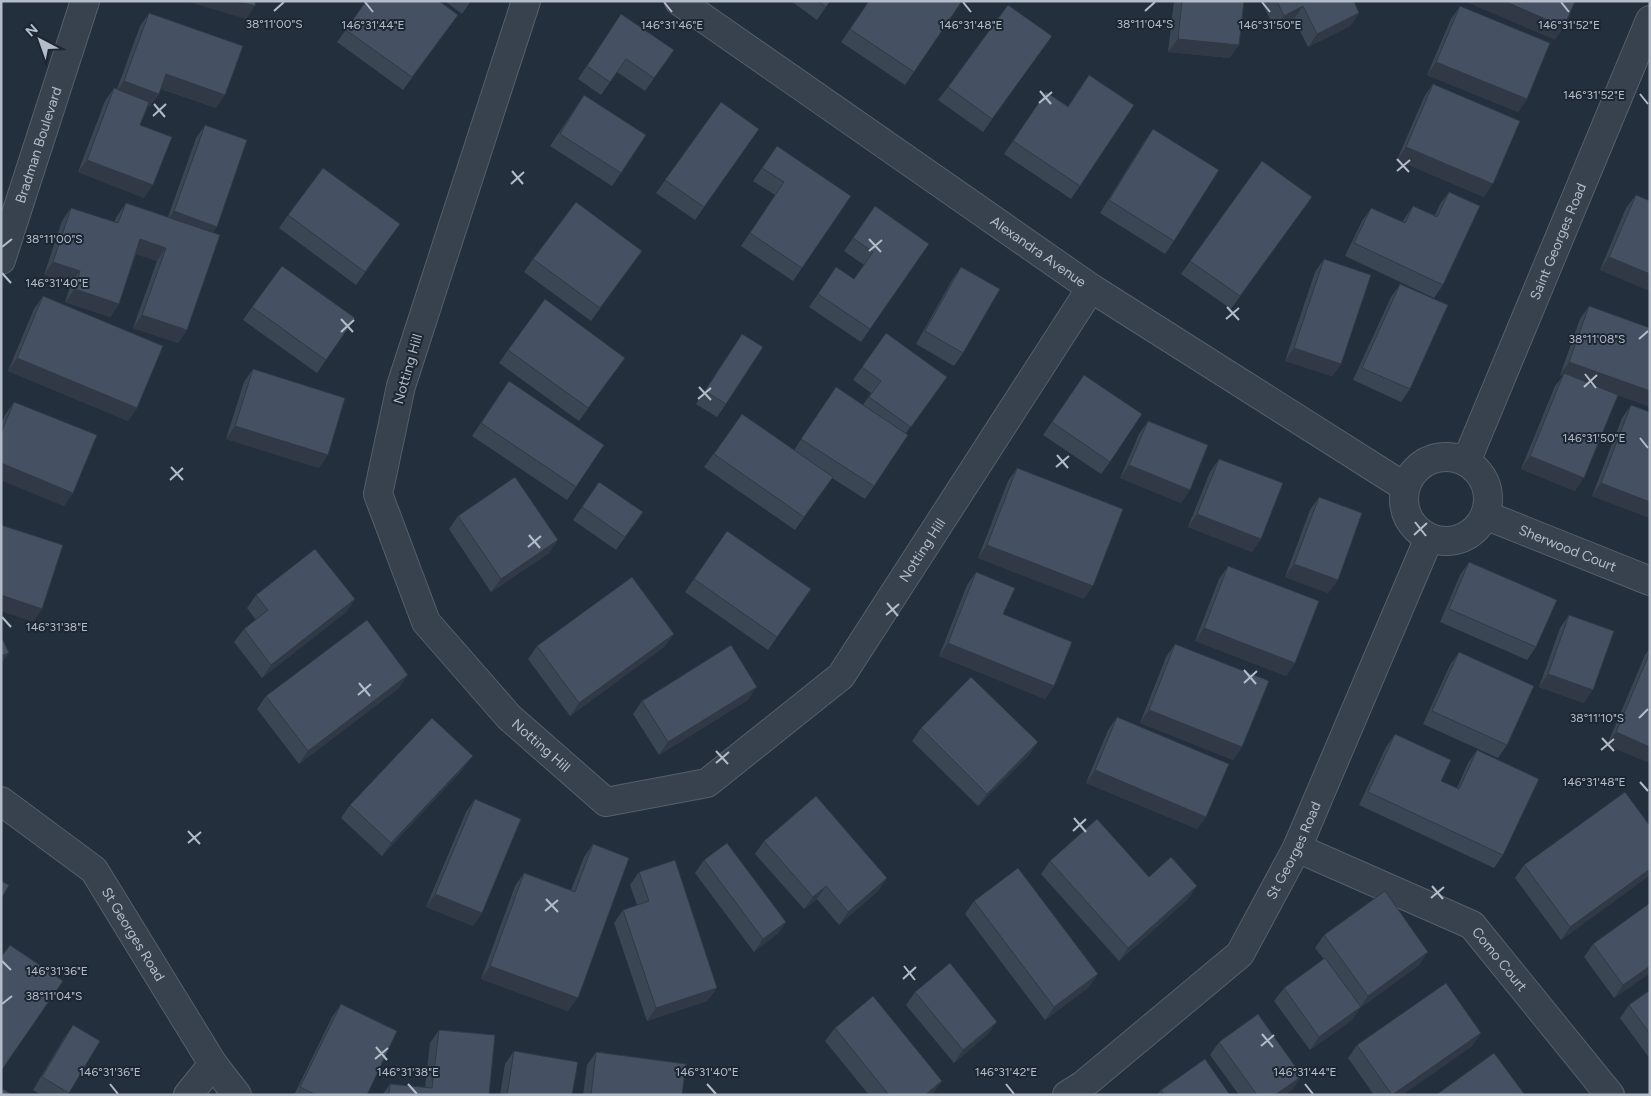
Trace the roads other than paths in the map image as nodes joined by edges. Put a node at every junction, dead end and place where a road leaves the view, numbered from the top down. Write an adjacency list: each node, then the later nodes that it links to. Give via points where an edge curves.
1 (85, 1): 5 (street, Bradman Boulevard)
2 (526, 1): 6 (street, Notting Hill, via 401,386 378,494 426,622 509,717 606,802 707,783 841,676)
3 (679, 1): 6 (street, Alexandra Avenue)
4 (1650, 20): 7 (street, Saint Georges Road)
5 (1, 260)
6 (1091, 288): 8 (street, Alexandra Avenue)
7 (1466, 462): 8 (street, via 1452,457 1423,463 1412,473); 9 (street, via 1478,471 1486,485)
8 (1405, 487): 10 (street, via 1403,502 1407,517 1416,530)
9 (1485, 515): 10 (street, via 1478,527 1455,540); 11 (street, Sherwood Court)
10 (1429, 538): 13 (street, St Georges Road)
11 (1650, 581)
12 (1, 801): 14 (street, St Georges Road, via 94,870)
13 (1297, 848): 15 (street, St Georges Road, via 1240,954); 18 (street, Como Court, via 1472,925)
14 (213, 1064): 16 (street); 17 (street, St Georges Road)
15 (1080, 1092)
16 (188, 1095)
17 (237, 1095)
18 (1610, 1095)

